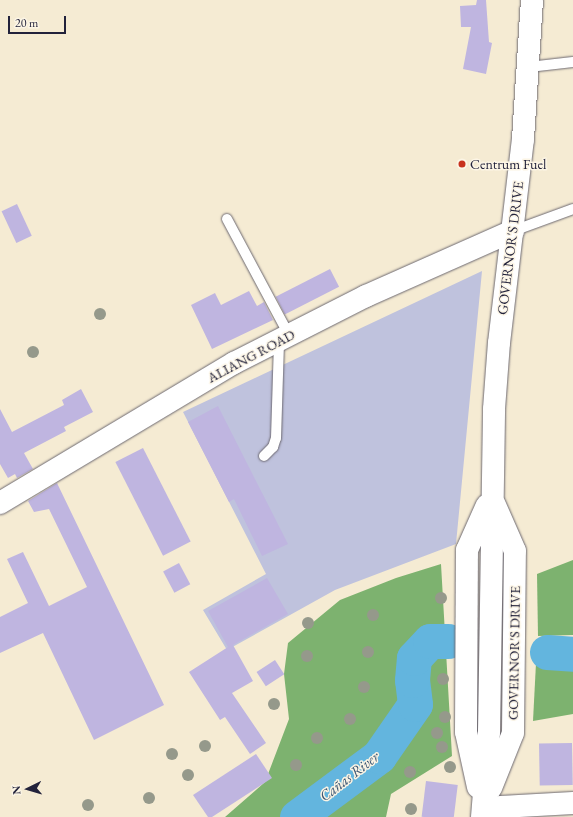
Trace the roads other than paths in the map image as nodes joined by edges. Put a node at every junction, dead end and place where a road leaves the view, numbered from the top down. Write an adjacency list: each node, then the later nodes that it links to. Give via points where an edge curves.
1 (532, 0): 3 (main road, GOVERNOR'S DRIVE)
2 (573, 62): 3 (lane)
3 (529, 67): 6 (main road, GOVERNOR'S DRIVE)
4 (573, 208): 6 (lane)
5 (227, 219): 7 (lane)
6 (513, 231): 7 (main road, ALIANG ROAD, via 420,270); 9 (main road, GOVERNOR'S DRIVE, via 498,350)
7 (284, 338): 8 (lane, via 276,438 273,447); 10 (main road, ALIANG ROAD, via 212,375)
8 (264, 456)
9 (491, 496): 12 (main road, GOVERNOR'S DRIVE, via 488,732); 12 (main road, GOVERNOR'S DRIVE, via 467,550 466,732); 12 (main road, GOVERNOR'S DRIVE, via 515,551 513,733)
10 (0, 503)
11 (573, 803): 12 (main road)
12 (482, 813)

